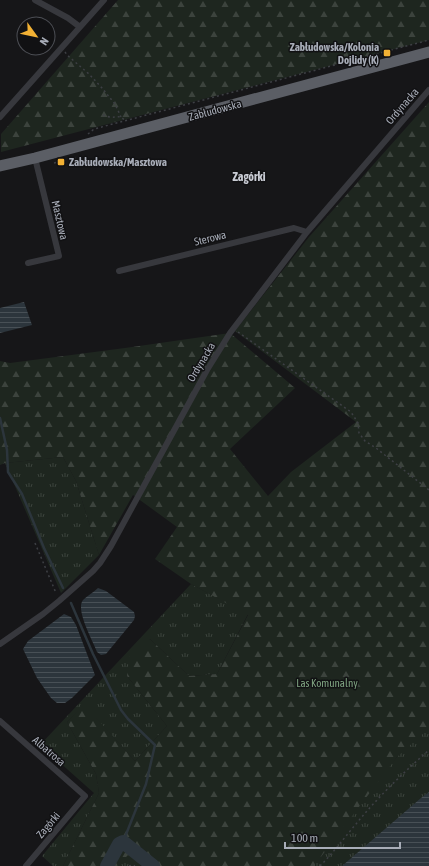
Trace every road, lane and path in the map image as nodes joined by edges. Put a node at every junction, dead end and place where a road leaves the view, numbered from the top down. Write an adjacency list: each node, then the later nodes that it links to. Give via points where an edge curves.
1 (35, 0): 3 (street)
2 (104, 0): 3 (street)
3 (80, 27): 5 (street)
4 (429, 40): 11 (path)
5 (62, 48): 9 (street); 10 (path, via 102,88 115,104)
6 (429, 52): 13 (highway, Zabłudowska)
7 (429, 90): 15 (street, Ordynacka)
8 (104, 115): 10 (path)
9 (0, 117)
10 (121, 117): 11 (path)
11 (125, 121): 12 (path, via 94,129)
12 (86, 135)
13 (35, 158): 14 (highway, Zabłudowska); 16 (street, Masztowa, via 59,256)
14 (1, 164)
15 (307, 232): 17 (street, Sterowa, via 294,228); 18 (street, Ordynacka)
16 (28, 263)
17 (119, 271)
18 (233, 328): 19 (path, via 351,412 358,423 359,432 366,441); 21 (street, Ordynacka, via 206,370 105,555 93,571)
19 (429, 490)
20 (35, 543): 21 (path)
21 (59, 601): 22 (street, Ordynacka)
22 (0, 644)
23 (0, 721): 25 (street, Albatrosa)
24 (429, 750): 29 (path, via 383,793)
25 (85, 796): 26 (street, Zagórki)
26 (26, 866)
27 (129, 866): 28 (path)
28 (135, 866)
29 (320, 866)

